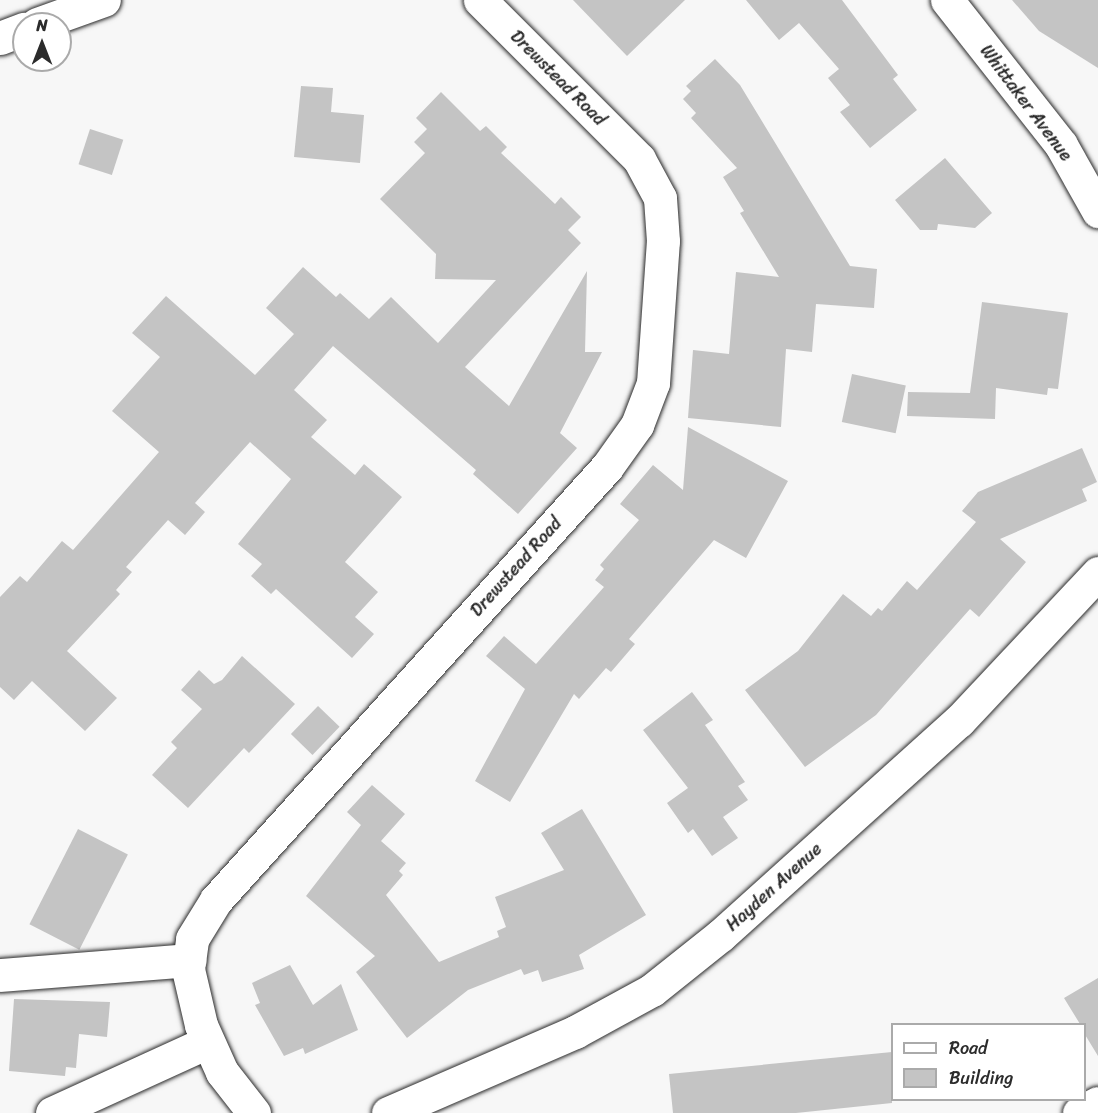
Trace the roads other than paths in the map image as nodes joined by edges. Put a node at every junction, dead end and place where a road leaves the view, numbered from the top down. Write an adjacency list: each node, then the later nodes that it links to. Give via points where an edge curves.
1 (104, 0): 4 (street)
2 (480, 0): 7 (street, Drewstead Road, via 639,159 660,198 663,241 653,383 638,425 607,466 216,900 192,939)
3 (947, 0): 5 (street, Whittaker Avenue, via 1061,145)
4 (71, 12)
5 (1098, 211)
6 (1098, 573): 13 (street, Hayden Avenue, via 959,721 721,935 652,990 575,1032)
7 (189, 960): 8 (street); 9 (street, Drewstead Road, via 191,994)
8 (0, 975)
9 (208, 1042): 11 (street); 12 (street, Drewstead Road, via 222,1072)
10 (1098, 1103): 14 (street)
11 (52, 1113)
12 (254, 1113)
13 (388, 1113)
14 (1079, 1113)

